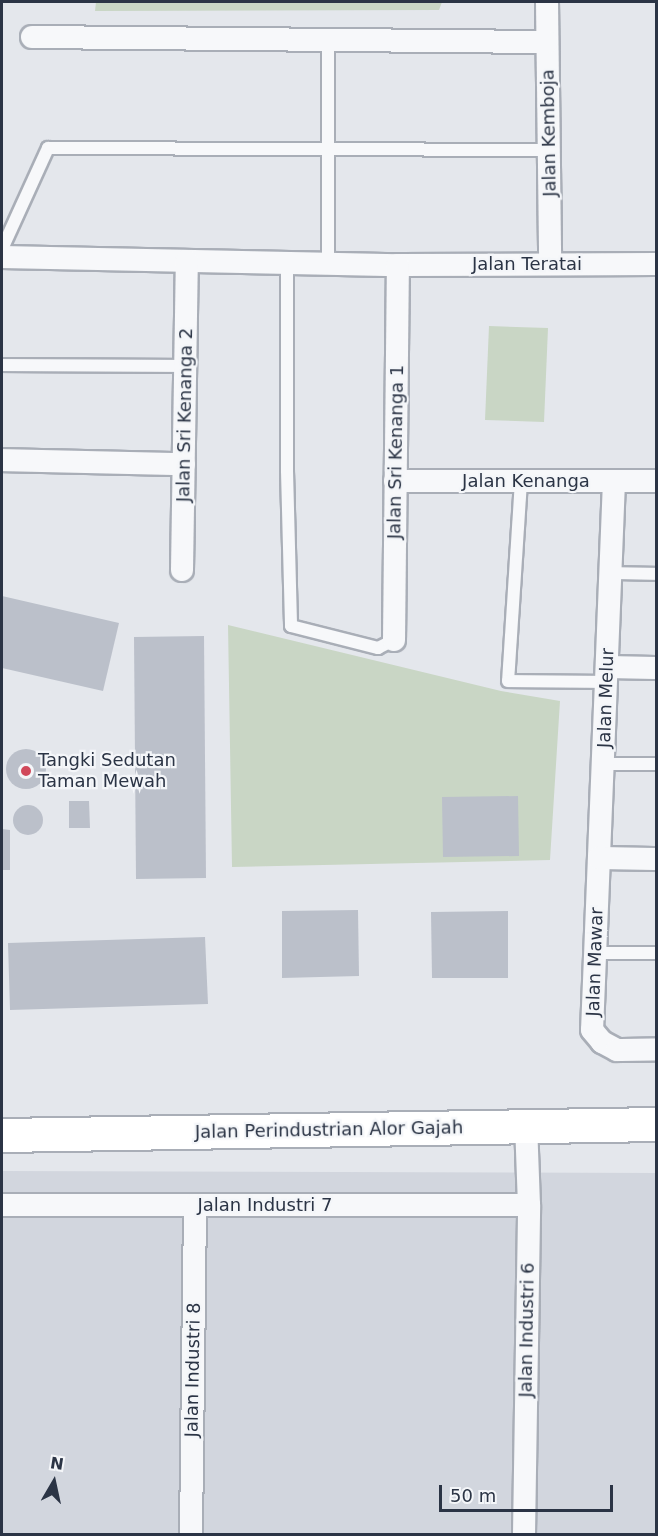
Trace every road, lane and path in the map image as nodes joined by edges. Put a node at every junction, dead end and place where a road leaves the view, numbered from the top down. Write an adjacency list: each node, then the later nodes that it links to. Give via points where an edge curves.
1 (547, 2): 4 (street, Jalan Kemboja)
2 (32, 37): 3 (street)
3 (328, 40): 4 (street); 5 (lane)
4 (547, 42): 6 (street, Jalan Kemboja)
5 (328, 149): 6 (lane); 7 (lane, via 48,148); 11 (lane)
6 (549, 150): 13 (street, Jalan Kemboja)
7 (2, 249)
8 (2, 257): 9 (street, Jalan Teratai)
9 (187, 261): 10 (street, Jalan Teratai); 16 (street, Jalan Sri Kenanga 2)
10 (287, 262): 11 (street, Jalan Teratai); 26 (lane, via 291,626 378,648)
11 (328, 263): 12 (street, Jalan Teratai)
12 (398, 264): 13 (street, Jalan Teratai); 19 (street, Jalan Sri Kenanga 1)
13 (550, 264): 14 (street, Jalan Teratai)
14 (657, 264)
15 (2, 365): 16 (lane)
16 (186, 366): 18 (street, Jalan Sri Kenanga 2)
17 (2, 460): 18 (street)
18 (184, 464): 23 (street, Jalan Sri Kenanga 2)
19 (395, 481): 20 (street, Jalan Kenanga); 26 (street, Jalan Sri Kenanga 1)
20 (521, 481): 21 (street, Jalan Kenanga); 28 (lane, via 508,681)
21 (614, 481): 22 (street, Jalan Kenanga); 24 (street, Jalan Melur)
22 (657, 481)
23 (182, 570)
24 (610, 573): 25 (lane); 28 (street, Jalan Melur)
25 (657, 574)
26 (394, 640)
27 (657, 668): 28 (street)
28 (606, 674): 29 (street, Jalan Melur)
29 (603, 764): 30 (lane); 31 (street, Jalan Melur)
30 (657, 764)
31 (599, 858): 32 (street); 33 (street, Jalan Mawar)
32 (657, 859)
33 (595, 952): 34 (lane); 35 (street, Jalan Mawar, via 592,1030 602,1042 617,1050)
34 (657, 953)
35 (657, 1049)
36 (657, 1124): 37 (street, Jalan Perindustrian Alor Gajah)
37 (526, 1125): 38 (street, Jalan Perindustrian Alor Gajah); 41 (street, Jalan Industri 6)
38 (2, 1135)
39 (2, 1205): 40 (street, Jalan Industri 7)
40 (195, 1205): 41 (street, Jalan Industri 7); 42 (street, Jalan Industri 8)
41 (529, 1205): 43 (street, Jalan Industri 6)
42 (191, 1534)
43 (524, 1534)

